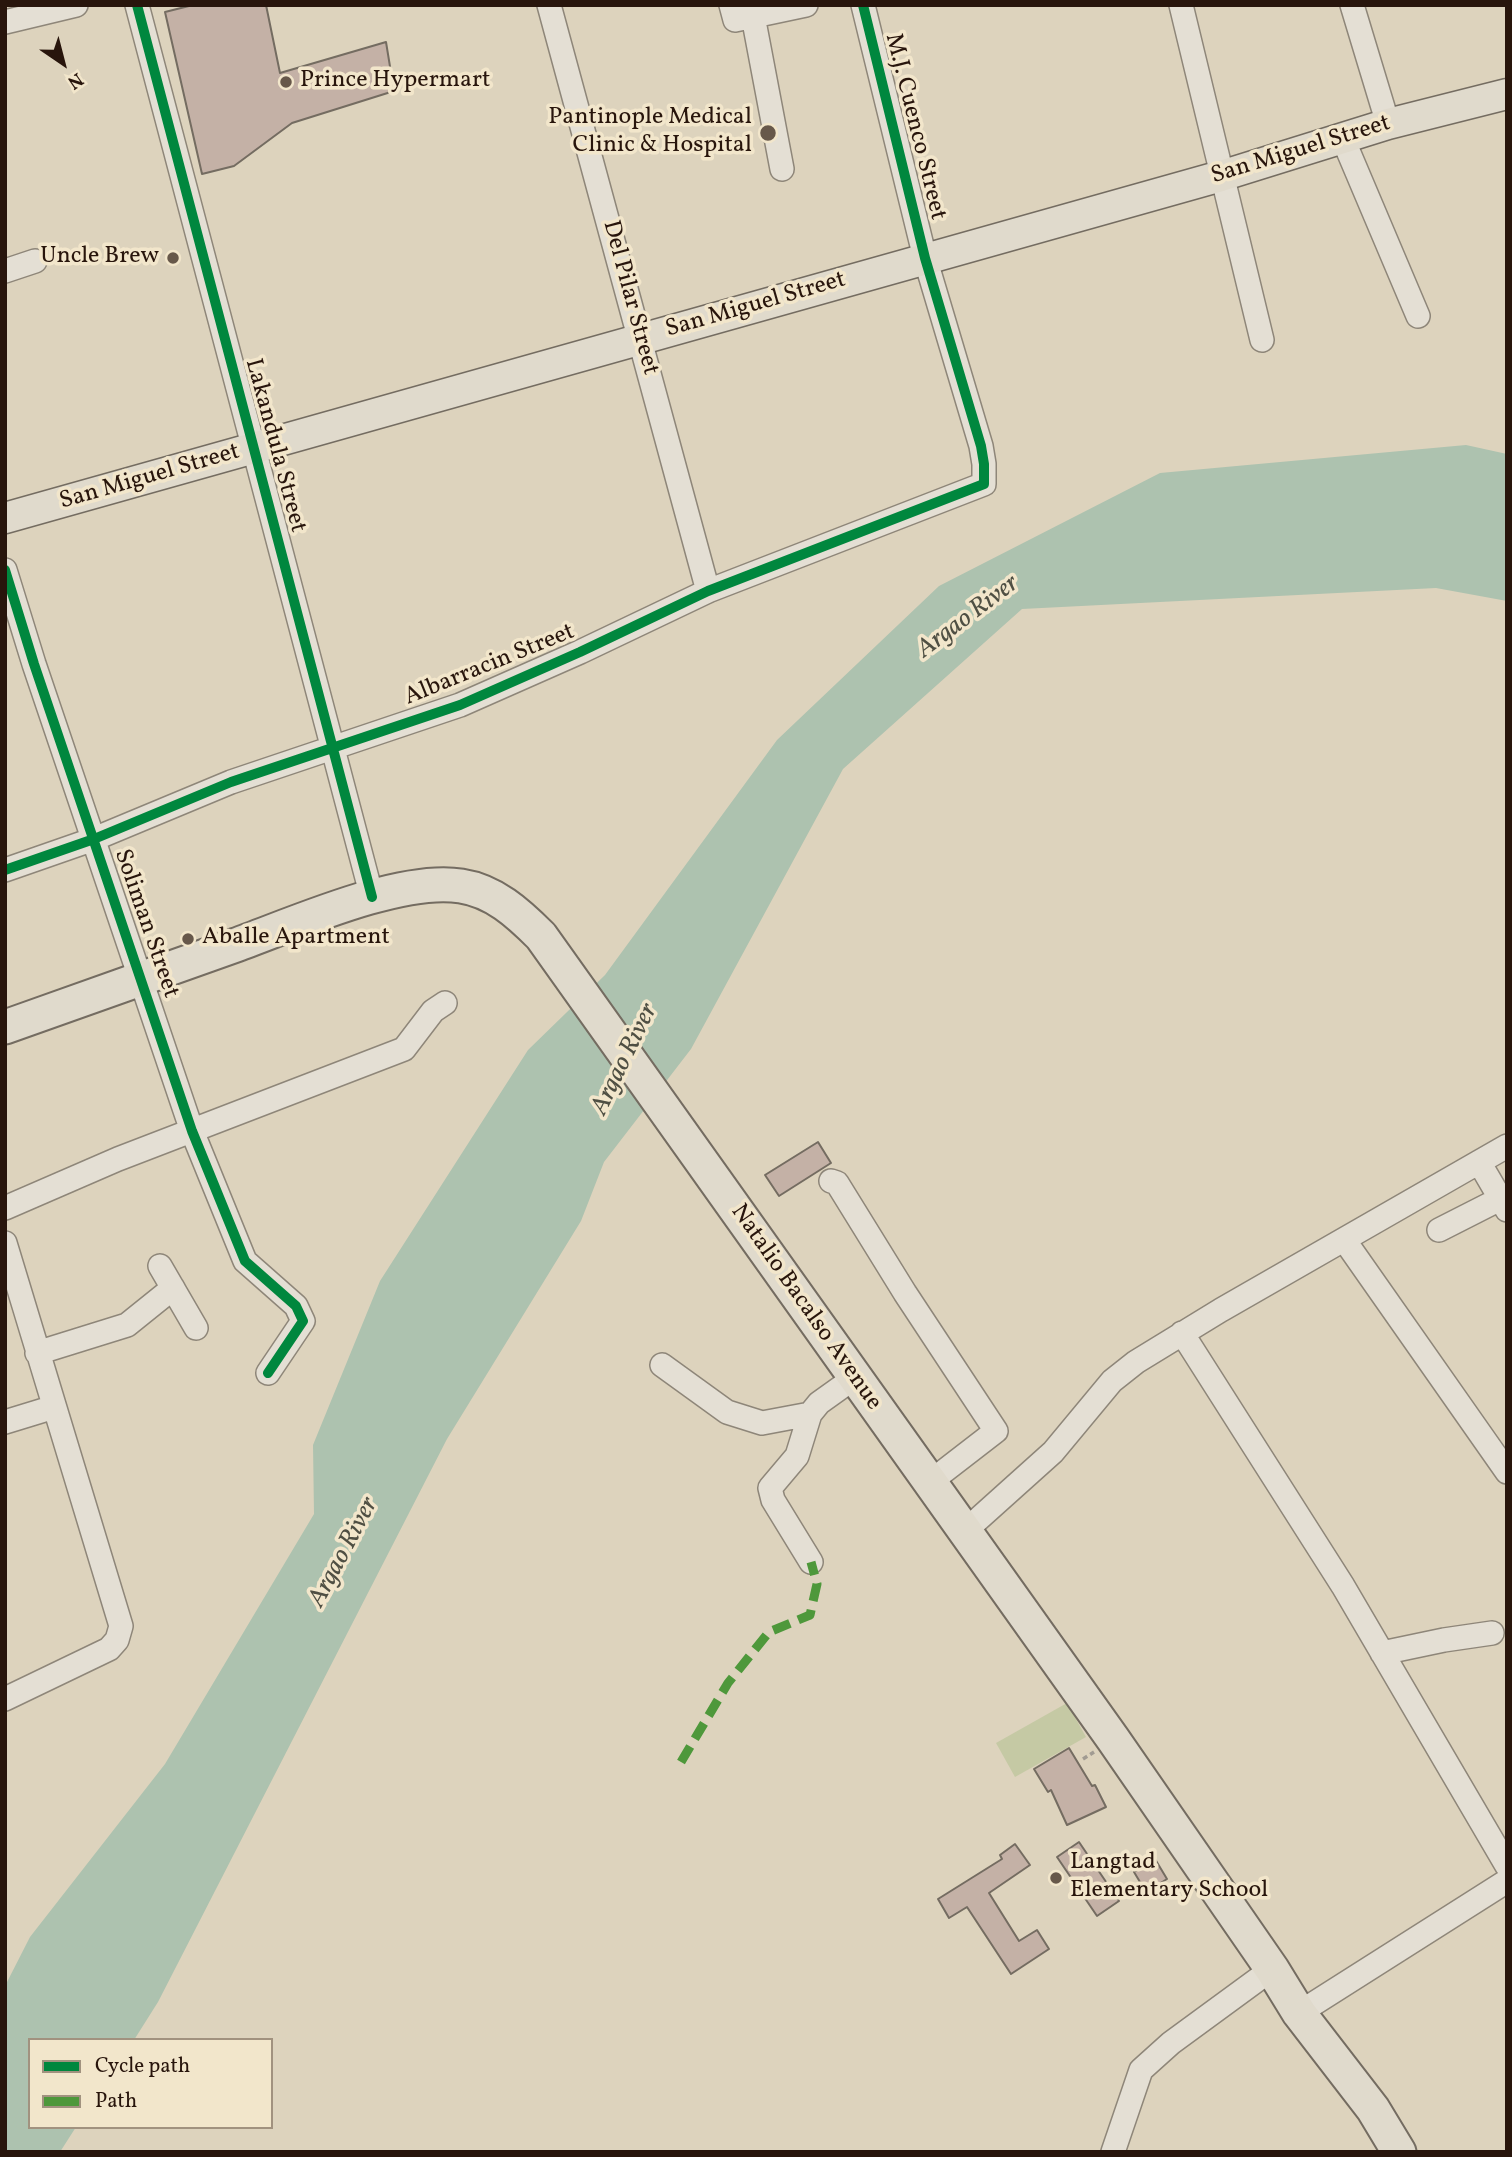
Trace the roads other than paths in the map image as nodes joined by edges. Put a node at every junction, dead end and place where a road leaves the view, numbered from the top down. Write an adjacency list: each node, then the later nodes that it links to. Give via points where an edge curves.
1 (76, 5): 10 (street)
2 (137, 5): 22 (street, Lakandula Street)
3 (549, 5): 20 (street, Del Pilar Street)
4 (731, 5): 9 (street, via 735,19)
5 (806, 5): 9 (street)
6 (863, 5): 16 (street, M.J. Cuenco Street)
7 (1181, 5): 15 (street)
8 (1352, 5): 12 (street)
9 (753, 16): 14 (street)
10 (5, 22)
11 (1507, 94): 12 (main road, San Miguel Street)
12 (1388, 124): 13 (main road, San Miguel Street)
13 (1343, 139): 15 (main road, San Miguel Street); 19 (street)
14 (782, 169)
15 (1221, 176): 16 (main road, San Miguel Street); 21 (street)
16 (925, 258): 20 (main road, San Miguel Street); 23 (street, M.J. Cuenco Street, via 981,446)
17 (34, 261): 18 (street)
18 (5, 271)
19 (1418, 316)
20 (641, 339): 22 (main road, San Miguel Street); 26 (street, Del Pilar Street)
21 (1262, 340)
22 (254, 449): 24 (main road, San Miguel Street); 27 (street, Lakandula Street)
23 (984, 484): 26 (street, Albarracin Street)
24 (5, 518)
25 (5, 570): 28 (street, Soliman Street)
26 (708, 591): 27 (street, Albarracin Street, via 460,705)
27 (332, 747): 28 (street, Albarracin Street, via 231,782); 30 (street, Lakandula Street)
28 (94, 839): 29 (street, Albarracin Street); 31 (street, Soliman Street)
29 (5, 870)
30 (372, 898): 31 (highway, Natalio Bacalso Avenue); 50 (highway, Natalio Bacalso Avenue, via 430,885 462,886 489,894 515,910 541,936)
31 (141, 979): 33 (highway, Natalio Bacalso Avenue); 34 (street, Soliman Street)
32 (445, 1003): 34 (street, via 433,1011 404,1049)
33 (5, 1027)
34 (192, 1131): 39 (street); 49 (street, Soliman Street, via 245,1261 296,1306 303,1321)
35 (1507, 1146): 36 (street)
36 (1479, 1162): 38 (street); 41 (street)
37 (831, 1181): 55 (street, via 837,1183 996,1431)
38 (1502, 1195): 40 (street)
39 (5, 1208)
40 (1439, 1230)
41 (1345, 1241): 46 (street); 54 (street)
42 (5, 1243): 47 (street)
43 (160, 1266): 44 (street)
44 (173, 1288): 45 (street); 47 (street, via 127,1325)
45 (196, 1328)
46 (1182, 1333): 56 (street, via 1112,1381 1053,1452); 59 (street)
47 (37, 1353): 51 (street)
48 (662, 1365): 52 (street, via 727,1412 762,1423)
49 (268, 1373)
50 (854, 1378): 52 (street); 55 (highway, Natalio Bacalso Avenue)
51 (54, 1407): 53 (street); 60 (street, via 121,1626 117,1640 108,1648)
52 (810, 1414): 57 (street, via 797,1456 770,1488)
53 (5, 1422)
54 (1507, 1472)
55 (930, 1482): 56 (highway, Natalio Bacalso Avenue)
56 (965, 1531): 63 (highway, Natalio Bacalso Avenue)
57 (811, 1562)
58 (1492, 1633): 59 (street)
59 (1382, 1653): 61 (street)
60 (5, 1699)
61 (1507, 1866)
62 (1507, 1881): 64 (street)
63 (1272, 1969): 64 (highway, Natalio Bacalso Avenue); 65 (street, via 1141,2070)
64 (1299, 2013): 66 (highway, Natalio Bacalso Avenue, via 1373,2109)
65 (1113, 2152)
66 (1399, 2152)

